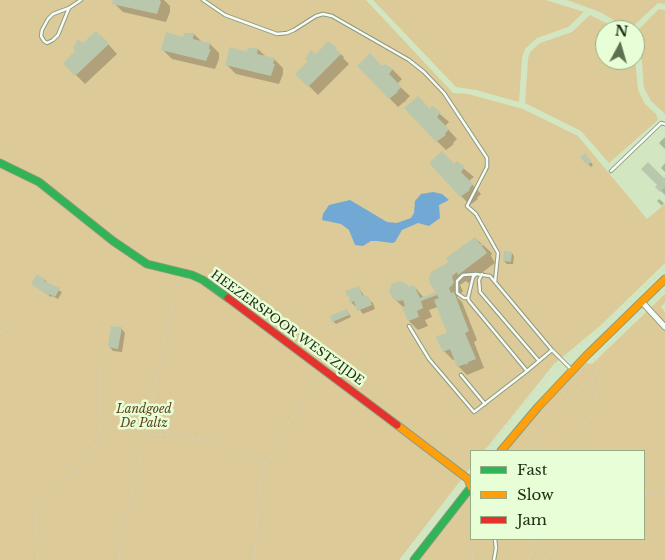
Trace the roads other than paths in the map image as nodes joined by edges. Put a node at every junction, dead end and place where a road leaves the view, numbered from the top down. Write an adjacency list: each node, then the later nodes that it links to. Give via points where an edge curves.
1 (81, 0): 3 (lane)
2 (203, 0): 10 (lane, via 226,15 277,34 294,30 316,16 332,16 424,72 444,93 487,158 487,166 467,206 476,214 498,253)
3 (69, 8): 3 (lane, via 48,19 42,30 44,41 47,43 58,35)
4 (665, 124): 6 (lane, via 661,123)
5 (0, 163): 22 (street, HEEZERSPOOR WESTZIJDE, via 39,182 113,242 147,264 203,280 217,289 468,479)
6 (611, 171)
7 (476, 274): 8 (lane); 11 (lane); 11 (lane, via 463,276 457,282 457,293)
8 (482, 274): 10 (lane); 16 (lane, via 478,280 480,292)
9 (665, 279): 12 (street)
10 (495, 282): 15 (lane)
11 (468, 298): 17 (lane)
12 (644, 305): 14 (street); 18 (street)
13 (409, 326): 20 (lane, via 429,359 474,412)
14 (665, 327)
15 (552, 350): 16 (lane); 18 (lane)
16 (539, 361): 17 (lane)
17 (527, 371): 20 (lane)
18 (572, 371): 21 (street)
19 (461, 375): 20 (lane)
20 (485, 404)
21 (502, 450)
22 (470, 484)
23 (470, 488): 25 (street)
24 (495, 540): 26 (lane)
25 (414, 560)
26 (494, 560)

